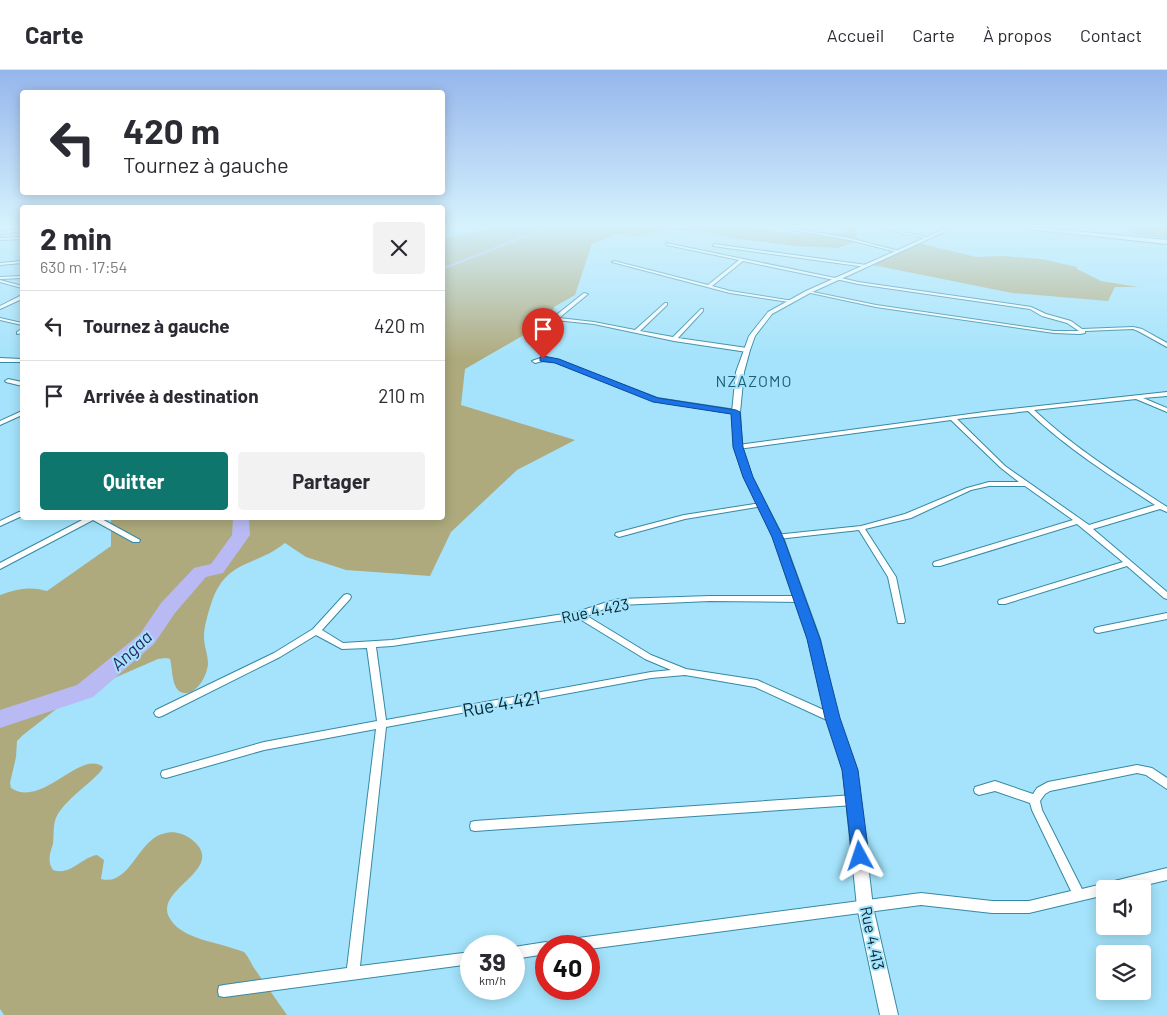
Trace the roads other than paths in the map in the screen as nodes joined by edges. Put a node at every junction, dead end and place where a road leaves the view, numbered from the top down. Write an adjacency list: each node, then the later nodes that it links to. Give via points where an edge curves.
1 (650, 271): 9 (street)
2 (728, 271): 9 (street)
3 (797, 271): 7 (street)
4 (854, 271): 7 (street, Rue 4.413)
5 (20, 277): 6 (street)
6 (0, 279): 8 (street)
7 (836, 279): 10 (street, Rue 4.413); 20 (street, via 1032,308 1069,322)
8 (20, 285)
9 (709, 286): 13 (street)
10 (808, 292): 13 (street, Rue 4.413); 20 (street, via 953,318 1054,332)
11 (586, 294): 19 (street, via 556,318)
12 (20, 298): 15 (street)
13 (787, 302): 23 (street, Rue 4.413, via 766,317)
14 (665, 304): 19 (street)
15 (0, 308)
16 (701, 310): 21 (street)
17 (0, 319): 18 (street)
18 (20, 324)
19 (637, 331): 21 (street)
20 (1083, 332): 22 (street, via 1133,328)
21 (674, 339): 23 (street)
22 (1167, 345)
23 (746, 350): 33 (street, Rue 4.413)
24 (0, 360): 25 (street)
25 (20, 361)
26 (534, 361): 33 (street, via 556,360 656,400)
27 (8, 381): 28 (street)
28 (20, 384)
29 (1167, 394): 30 (street)
30 (1135, 398): 31 (street); 32 (street)
31 (1029, 409): 35 (street); 40 (street, via 1090,458)
32 (1167, 410)
33 (736, 412): 37 (street, Rue 4.413)
34 (20, 414): 36 (street)
35 (952, 418): 37 (street); 38 (street)
36 (0, 423)
37 (738, 447): 39 (street, Rue 4.413)
38 (1024, 484): 44 (street); 46 (street, via 989,484 968,489 908,516)
39 (761, 505): 48 (street, via 684,517); 49 (street, Rue 4.413)
40 (1164, 508): 47 (street)
41 (20, 515): 45 (street)
42 (87, 520): 53 (street)
43 (100, 520): 50 (street)
44 (1078, 520): 47 (street); 52 (street)
45 (0, 524)
46 (862, 528): 49 (street); 60 (street, via 892,576)
47 (1088, 528): 51 (street)
48 (619, 535)
49 (778, 537): 56 (street, Rue 4.413)
50 (136, 540)
51 (1128, 562): 54 (street); 57 (street)
52 (937, 564)
53 (0, 566)
54 (1167, 596)
55 (346, 597): 62 (street)
56 (800, 599): 58 (street, Rue 4.423, via 616,602 591,609); 66 (street, Rue 4.413, via 814,639)
57 (1002, 602)
58 (581, 616): 63 (street, Rue 4.423); 64 (street, via 648,657)
59 (1167, 616): 61 (street)
60 (901, 621)
61 (1098, 630)
62 (316, 631): 63 (street, Rue 4.423, via 342,646); 65 (street, via 277,655)
63 (372, 644): 67 (street)
64 (685, 672): 66 (street, Rue 4.421, via 756,684); 67 (street, Rue 4.421)
65 (159, 713)
66 (832, 718): 71 (street, Rue 4.413, via 850,770)
67 (382, 724): 68 (street, Rue 4.421, via 264,746); 79 (street)
68 (166, 774)
69 (1167, 784): 72 (street, via 1148,771 1137,769 1048,787)
70 (979, 790): 72 (street, via 995,786)
71 (854, 800): 73 (street); 76 (street, Rue 4.413)
72 (1035, 800): 75 (street)
73 (475, 826)
74 (1167, 874): 75 (street)
75 (1078, 894): 76 (street, via 1029,907 992,907 921,899)
76 (865, 907): 77 (street); 81 (street, Rue 4.413)
77 (600, 941)
78 (460, 959): 79 (street)
79 (353, 974): 80 (street)
80 (224, 990)
81 (889, 1015)

